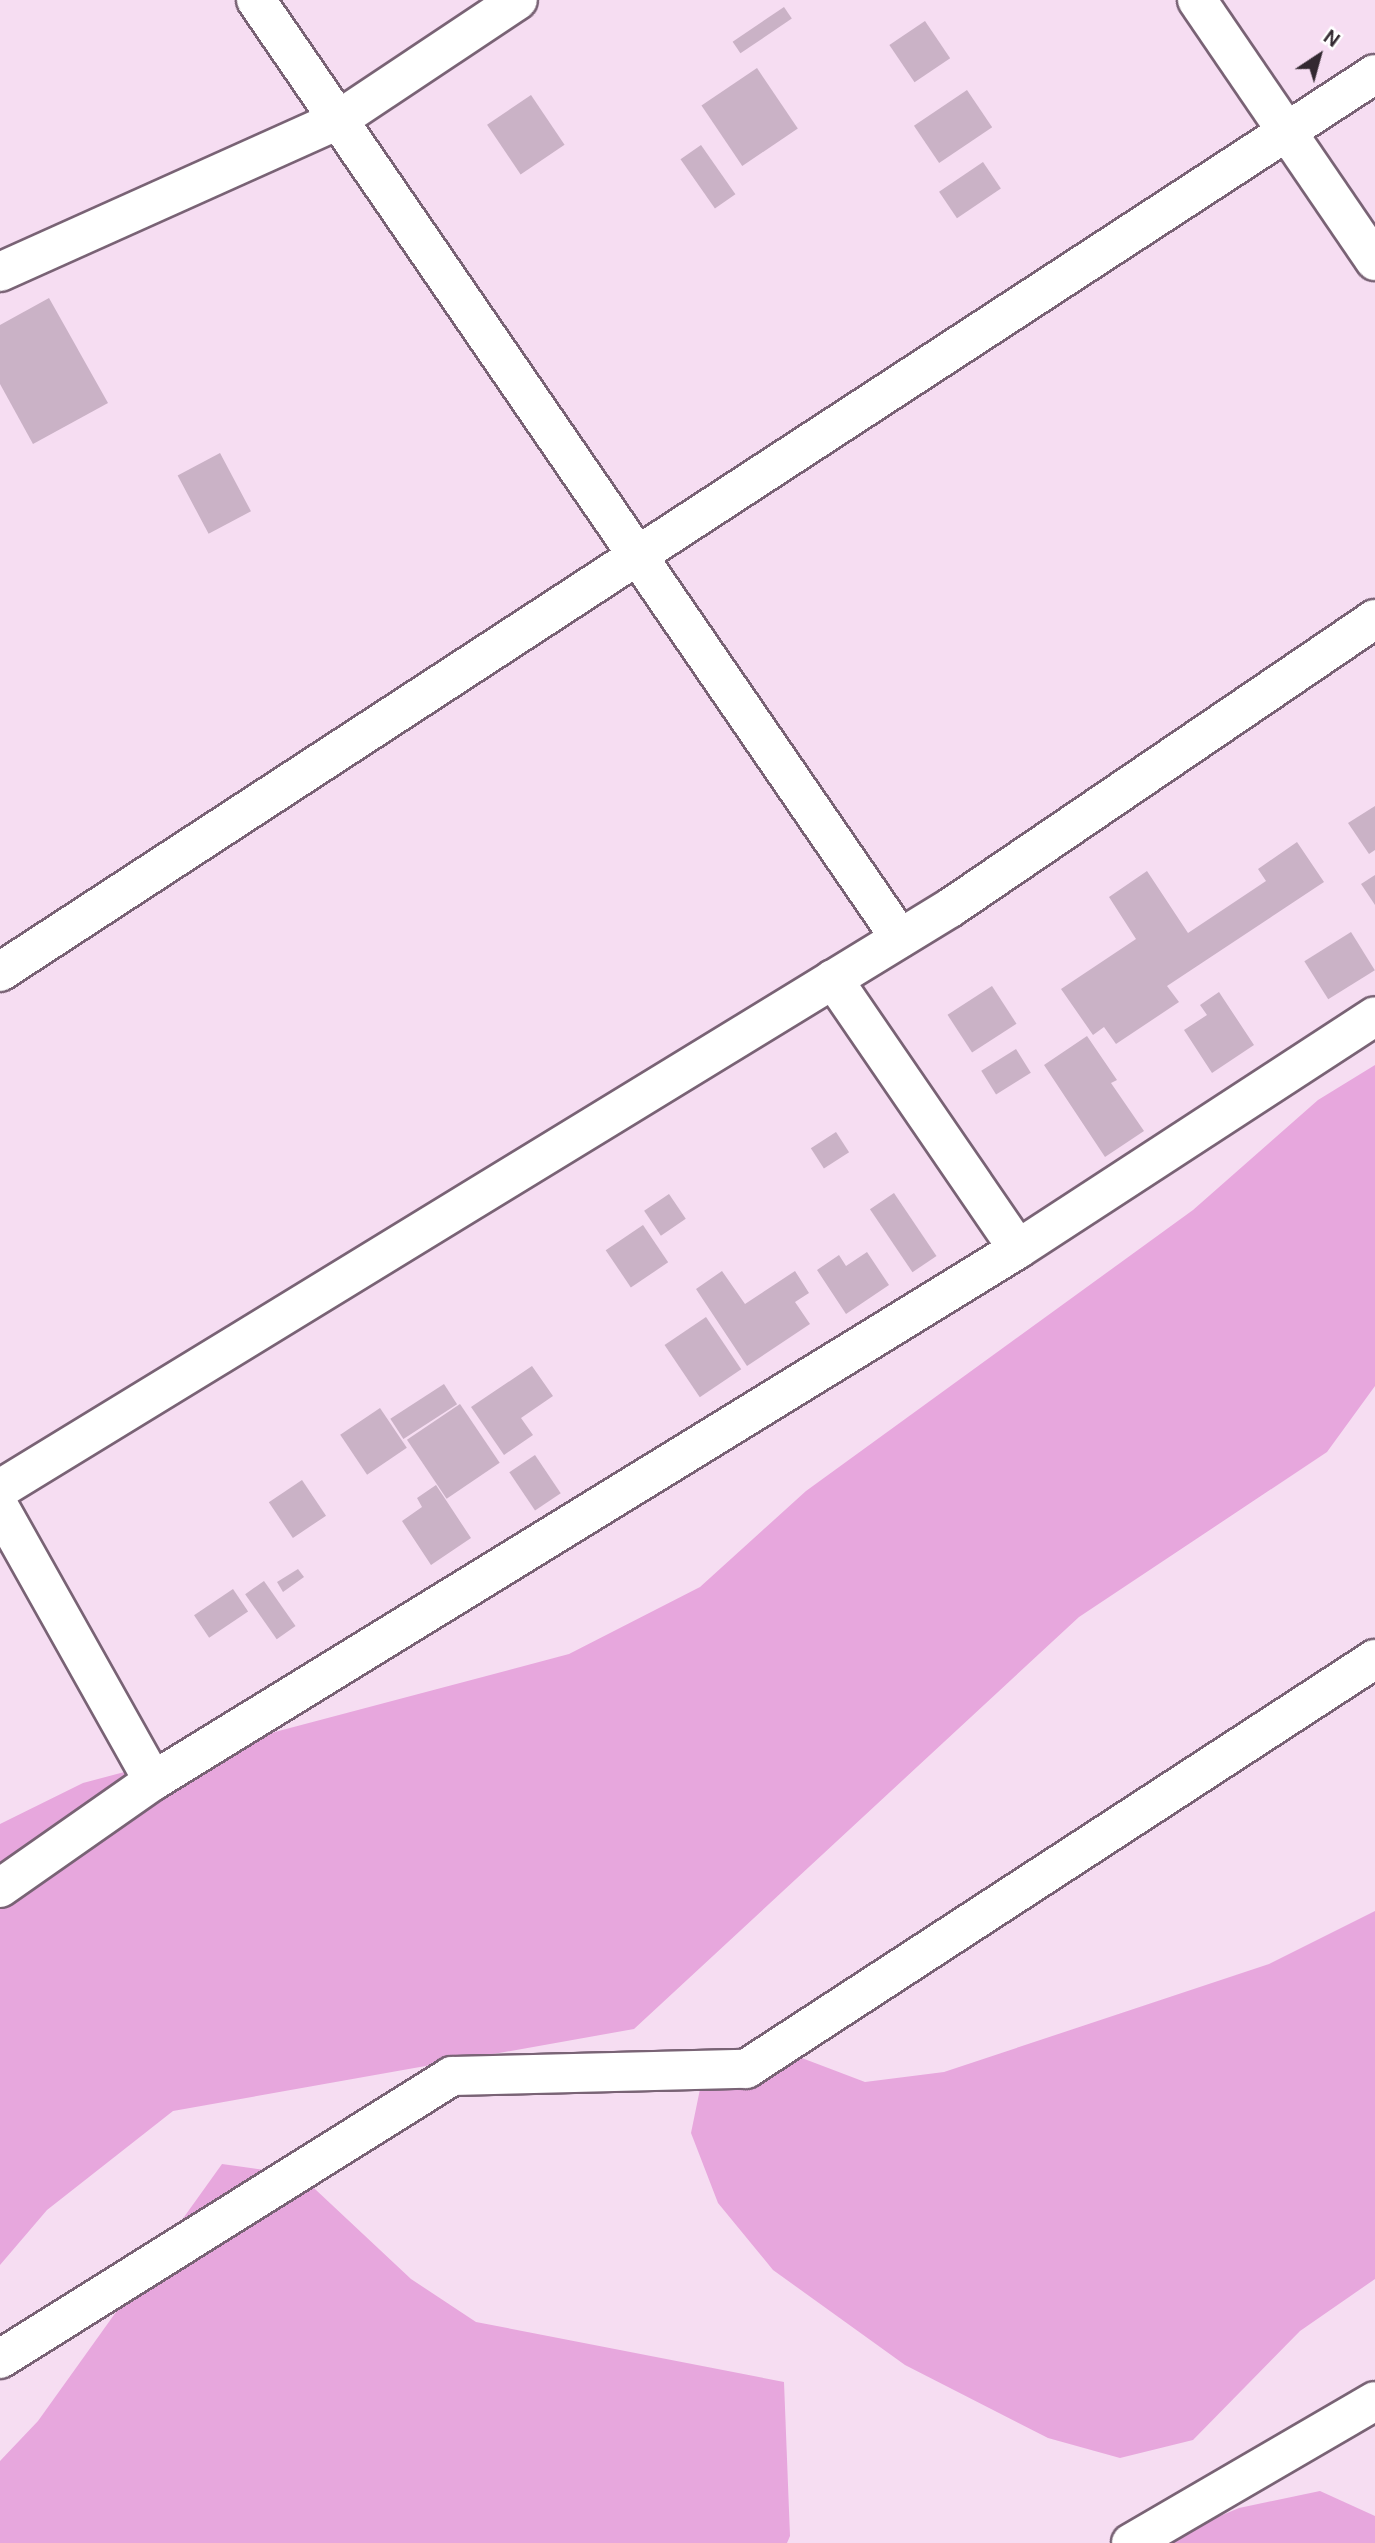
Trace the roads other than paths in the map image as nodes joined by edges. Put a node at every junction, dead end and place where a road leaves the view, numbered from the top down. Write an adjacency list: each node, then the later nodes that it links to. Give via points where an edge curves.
1 (256, 0): 5 (street)
2 (517, 0): 5 (street)
3 (1197, 0): 6 (street)
4 (1375, 74): 6 (street)
5 (338, 120): 8 (street); 9 (street)
6 (1286, 131): 7 (street); 9 (street)
7 (1375, 261)
8 (0, 272)
9 (637, 555): 11 (street); 12 (street)
10 (1375, 619): 11 (street)
11 (900, 938): 13 (street)
12 (0, 972)
13 (833, 979): 15 (street); 16 (street)
14 (1375, 1016): 15 (street)
15 (1018, 1249): 19 (street)
16 (0, 1489)
17 (0, 1508): 19 (street)
18 (1375, 1660): 21 (street, via 746,2069 452,2076)
19 (153, 1781): 20 (street)
20 (0, 1888)
21 (0, 2359)
22 (1375, 2402): 23 (street)
23 (1131, 2543)

